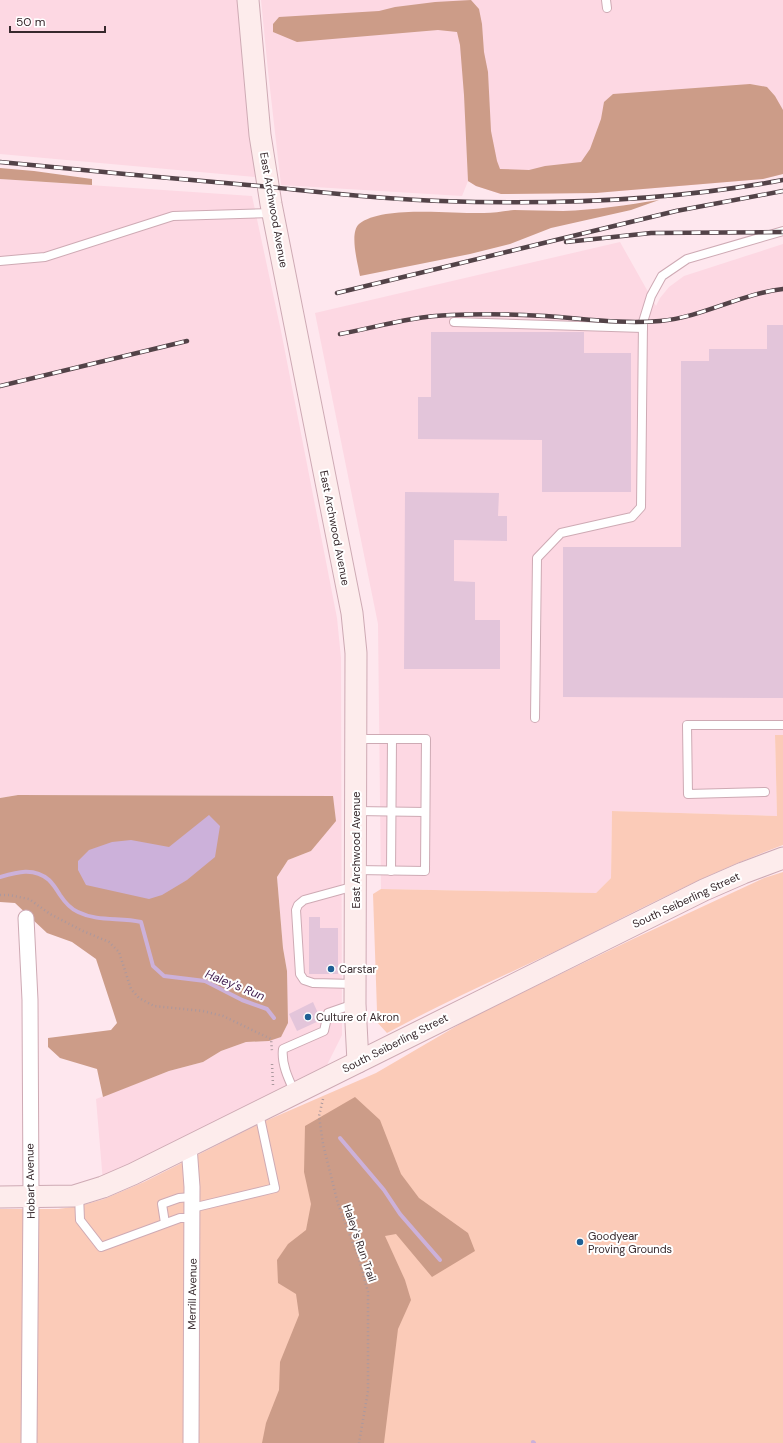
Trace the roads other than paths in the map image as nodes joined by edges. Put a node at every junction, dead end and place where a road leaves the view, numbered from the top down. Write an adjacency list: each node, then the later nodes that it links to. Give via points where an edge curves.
1 (248, 0): 2 (main road, East Archwood Avenue, via 260,128)
2 (273, 213): 4 (lane, via 173,216 45,257); 9 (main road, East Archwood Avenue, via 352,613 356,653)
3 (783, 231): 6 (lane, via 687,259 662,276 651,296)
4 (0, 260)
5 (454, 322): 6 (lane)
6 (643, 328): 7 (lane, via 641,507 632,517 561,533 537,558)
7 (535, 718)
8 (783, 725): 11 (lane, via 687,725 688,794)
9 (356, 739): 10 (lane); 12 (main road, East Archwood Avenue)
10 (392, 739): 13 (lane); 14 (lane, via 426,739)
11 (766, 792)
12 (356, 811): 13 (lane); 17 (main road, East Archwood Avenue)
13 (391, 811): 14 (lane); 16 (lane)
14 (425, 812): 16 (lane, via 425,871)
15 (783, 858): 21 (main road, South Seiberling Street, via 704,890)
16 (391, 871): 17 (lane)
17 (356, 878): 19 (main road, East Archwood Avenue); 19 (lane, via 304,900 296,910 300,974 304,980 313,983)
18 (26, 918): 27 (street, Hobart Avenue, via 30,1000)
19 (355, 984): 20 (main road, East Archwood Avenue)
20 (355, 1004): 21 (main road, East Archwood Avenue); 22 (lane, via 328,1013 324,1031 283,1049 282,1056)
21 (358, 1062): 22 (main road, South Seiberling Street)
22 (294, 1093): 23 (main road, South Seiberling Street)
23 (258, 1111): 24 (main road, South Seiberling Street); 28 (lane, via 275,1188)
24 (189, 1146): 25 (main road, South Seiberling Street, via 103,1187); 28 (street, Merrill Avenue)
25 (79, 1195): 27 (main road, South Seiberling Street); 29 (lane, via 80,1220 101,1247)
26 (0, 1197): 27 (main road, South Seiberling Street)
27 (31, 1198): 30 (street, Hobart Avenue)
28 (192, 1208): 29 (lane, via 180,1218); 29 (lane, via 179,1198 162,1204); 31 (street, Merrill Avenue)
29 (165, 1223)
30 (30, 1443)
31 (191, 1443)

